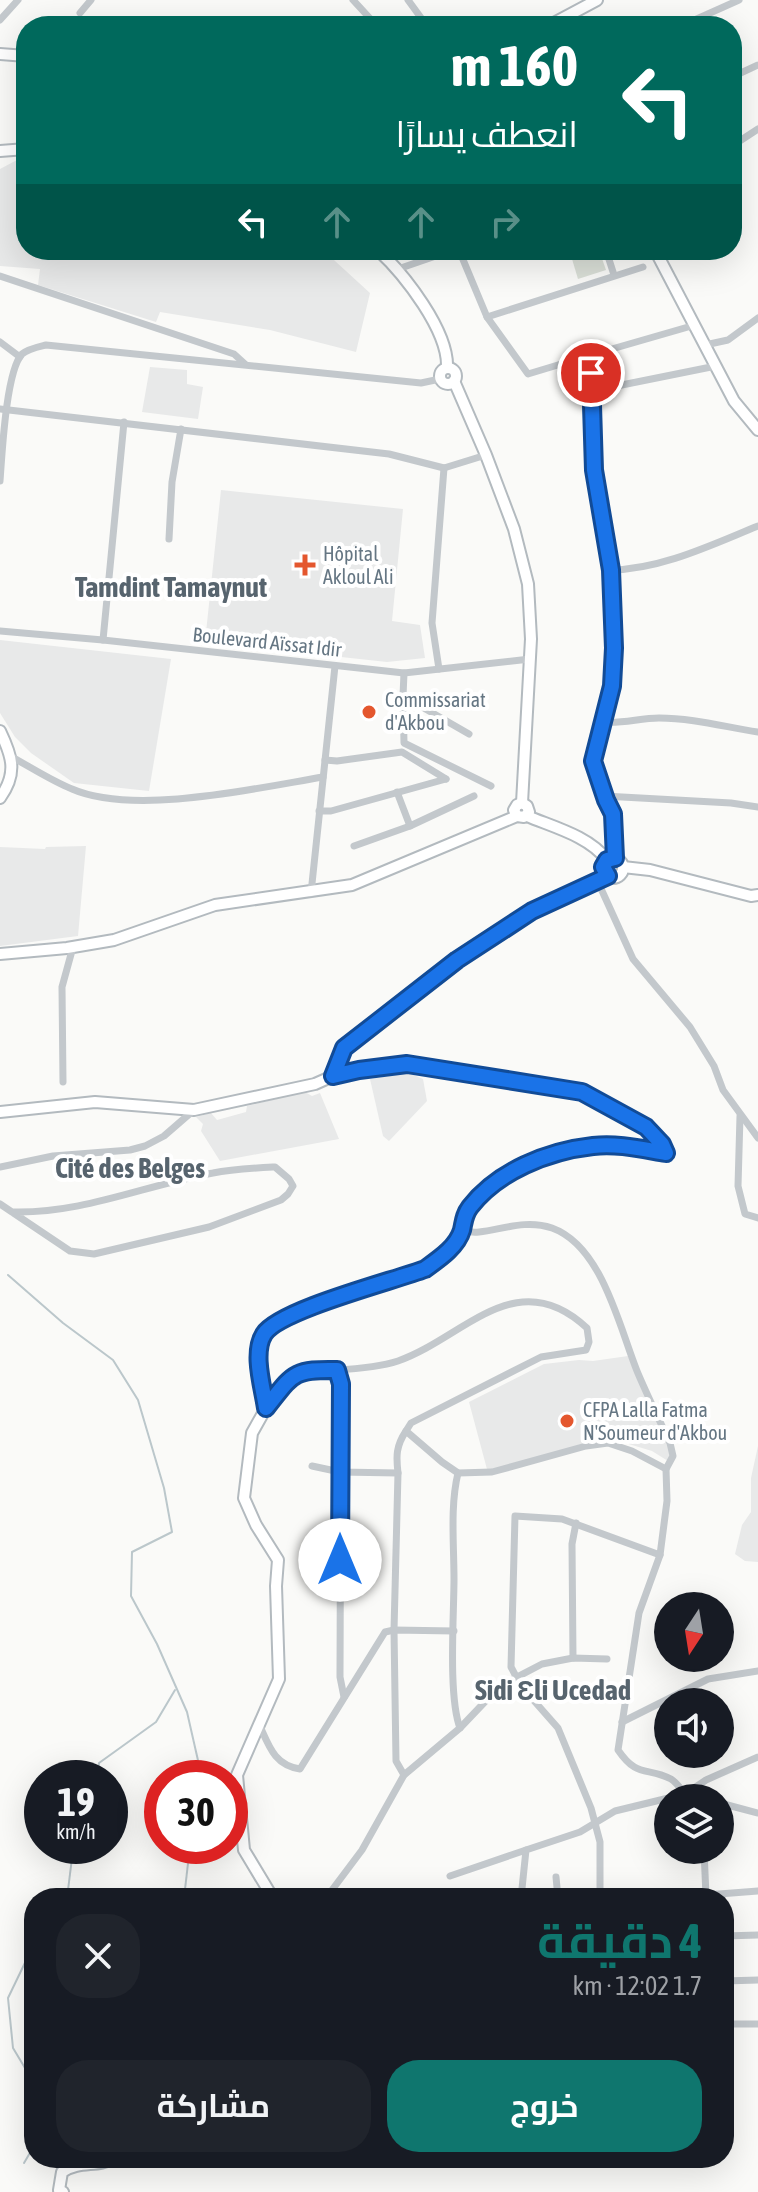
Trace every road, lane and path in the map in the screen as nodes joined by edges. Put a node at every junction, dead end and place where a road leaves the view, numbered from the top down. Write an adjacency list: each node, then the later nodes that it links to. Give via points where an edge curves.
1 (18, 0): 10 (street)
2 (91, 0): 6 (street)
3 (353, 0): 7 (street)
4 (597, 0): 8 (street)
5 (739, 0): 9 (street)
6 (80, 13)
7 (368, 16)
8 (568, 16)
9 (703, 16)
10 (0, 20)
11 (389, 260): 17 (street)
12 (424, 260): 17 (street)
13 (463, 260): 20 (street)
14 (609, 260): 18 (street)
15 (660, 260): 22 (street)
16 (643, 267): 18 (street)
17 (398, 269): 29 (street, via 432,321)
18 (614, 275): 20 (street)
19 (0, 276): 27 (street, via 234,354)
20 (487, 317): 25 (street, via 528,374)
21 (758, 318): 24 (street, via 728,340)
22 (695, 325): 24 (street); 25 (street)
23 (0, 342): 26 (street)
24 (705, 345): 28 (street)
25 (591, 355): 32 (street)
26 (20, 357): 27 (street, via 46,345); 33 (street)
27 (246, 365): 30 (street, via 421,383)
28 (716, 366): 32 (street); 36 (street, via 734,401)
29 (447, 368): 30 (street); 31 (street, via 454,371)
30 (440, 379): 31 (street)
31 (454, 381): 37 (street)
32 (592, 391): 42 (street, via 594,470)
33 (3, 409): 34 (street); 39 (street)
34 (124, 422): 35 (street); 44 (street)
35 (181, 429): 38 (street, via 389,454); 41 (street)
36 (758, 430)
37 (486, 455): 38 (street); 45 (street, via 528,584)
38 (444, 468): 47 (street, via 432,623)
39 (0, 481)
40 (758, 526): 42 (street, via 687,555)
41 (169, 539)
42 (611, 570): 50 (street, via 613,673)
43 (0, 631): 44 (street, Boulevard Aïssat Idir)
44 (103, 640): 46 (street, Boulevard Aïssat Idir)
45 (530, 659): 47 (street, Boulevard Aïssat Idir); 64 (street, via 522,803 515,807)
46 (335, 666): 48 (street, Boulevard Aïssat Idir); 55 (street)
47 (439, 669): 48 (street, Boulevard Aïssat Idir)
48 (404, 673): 49 (street)
49 (403, 696): 53 (street); 57 (street, via 404,743)
50 (603, 722): 52 (street, via 674,719); 60 (street, via 593,761)
51 (0, 731): 54 (street)
52 (758, 732)
53 (469, 734)
54 (12, 757): 56 (street, via 74,790 124,800 202,797); 61 (street, via 9,786)
55 (325, 760): 56 (street); 58 (street, via 402,752 446,779)
56 (323, 777): 63 (street)
57 (491, 786)
58 (397, 792): 63 (street); 65 (street)
59 (474, 796): 65 (street)
60 (604, 796): 62 (street); 67 (street, via 613,814)
61 (0, 798)
62 (758, 807)
63 (319, 811): 69 (street)
64 (522, 816): 67 (street, via 583,840); 69 (street, via 352,885)
65 (410, 826): 66 (street)
66 (354, 846)
67 (615, 862): 68 (street, via 603,869); 68 (street, via 619,875); 70 (street)
68 (603, 879): 73 (street, via 532,911 457,960 344,1048); 77 (street, via 633,959 690,1027)
69 (311, 893): 71 (street, via 223,903 114,940)
70 (758, 895)
71 (73, 947): 72 (street); 74 (street, via 62,987)
72 (0, 954)
73 (333, 1076): 75 (street); 83 (street, via 407,1064 582,1092 646,1127 666,1153 595,1145 536,1160 514,1169 470,1206)
74 (63, 1082)
75 (194, 1110): 76 (street, via 95,1102); 79 (street, via 145,1146)
76 (0, 1112)
77 (740, 1113): 78 (street); 82 (street, via 738,1186 745,1214)
78 (758, 1138)
79 (0, 1167)
80 (0, 1204): 81 (street)
81 (12, 1212): 81 (street, via 70,1251 94,1254 209,1227 281,1200 293,1186 275,1167 259,1168 212,1173 58,1211)
82 (758, 1218)
83 (462, 1230): 85 (street, via 425,1269 309,1308 271,1327 260,1349); 88 (street, via 471,1234 535,1224 579,1245 599,1277 670,1443 673,1456)
84 (337, 1370): 85 (street, via 295,1374); 86 (street, via 396,1362 497,1307 521,1301 544,1303 587,1328 586,1350 541,1357 411,1423); 89 (street)
85 (266, 1408): 102 (street, via 252,1433 244,1498 278,1560 279,1679)
86 (406, 1431): 90 (street, via 398,1443); 91 (street)
87 (312, 1466): 89 (street)
88 (666, 1469): 91 (street, via 608,1443 492,1472); 93 (street)
89 (340, 1472): 90 (street); 100 (street)
90 (398, 1473): 94 (street)
91 (458, 1473): 95 (street)
92 (576, 1523): 93 (street); 96 (street); 99 (street, via 515,1516)
93 (660, 1555): 101 (street, via 639,1613)
94 (394, 1630): 95 (street); 100 (street, via 385,1632); 105 (street, via 396,1761)
95 (454, 1631): 103 (street, via 455,1715)
96 (573, 1658): 97 (street); 99 (street)
97 (607, 1659)
98 (758, 1671): 101 (street, via 708,1679)
99 (515, 1677): 103 (street); 111 (street, via 558,1728)
100 (344, 1697): 102 (street, via 300,1769 273,1756)
101 (622, 1722): 106 (street, via 618,1750 627,1762)
102 (259, 1724): 116 (street, via 237,1775 244,1850)
103 (460, 1728): 105 (street)
104 (758, 1757): 107 (street)
105 (404, 1775): 117 (street, via 362,1850)
106 (676, 1784)
107 (700, 1784)
108 (654, 1802): 111 (street)
109 (734, 1807): 110 (street)
110 (758, 1813)
111 (595, 1821): 112 (street, via 580,1832); 120 (street)
112 (526, 1850): 114 (street); 118 (street)
113 (705, 1864): 121 (street)
114 (450, 1876)
115 (556, 1877): 119 (street)
116 (267, 1888)
117 (334, 1888)
118 (522, 1888)
119 (557, 1888)
120 (600, 1888)
121 (706, 1888)
122 (758, 1891): 123 (street)
123 (734, 1893)
124 (758, 1935): 125 (street)
125 (734, 1936)
126 (758, 1980): 127 (street)
127 (734, 1981)
128 (734, 2024): 129 (street)
129 (758, 2024)
130 (71, 2168): 131 (street, via 59,2181)
131 (63, 2192)

